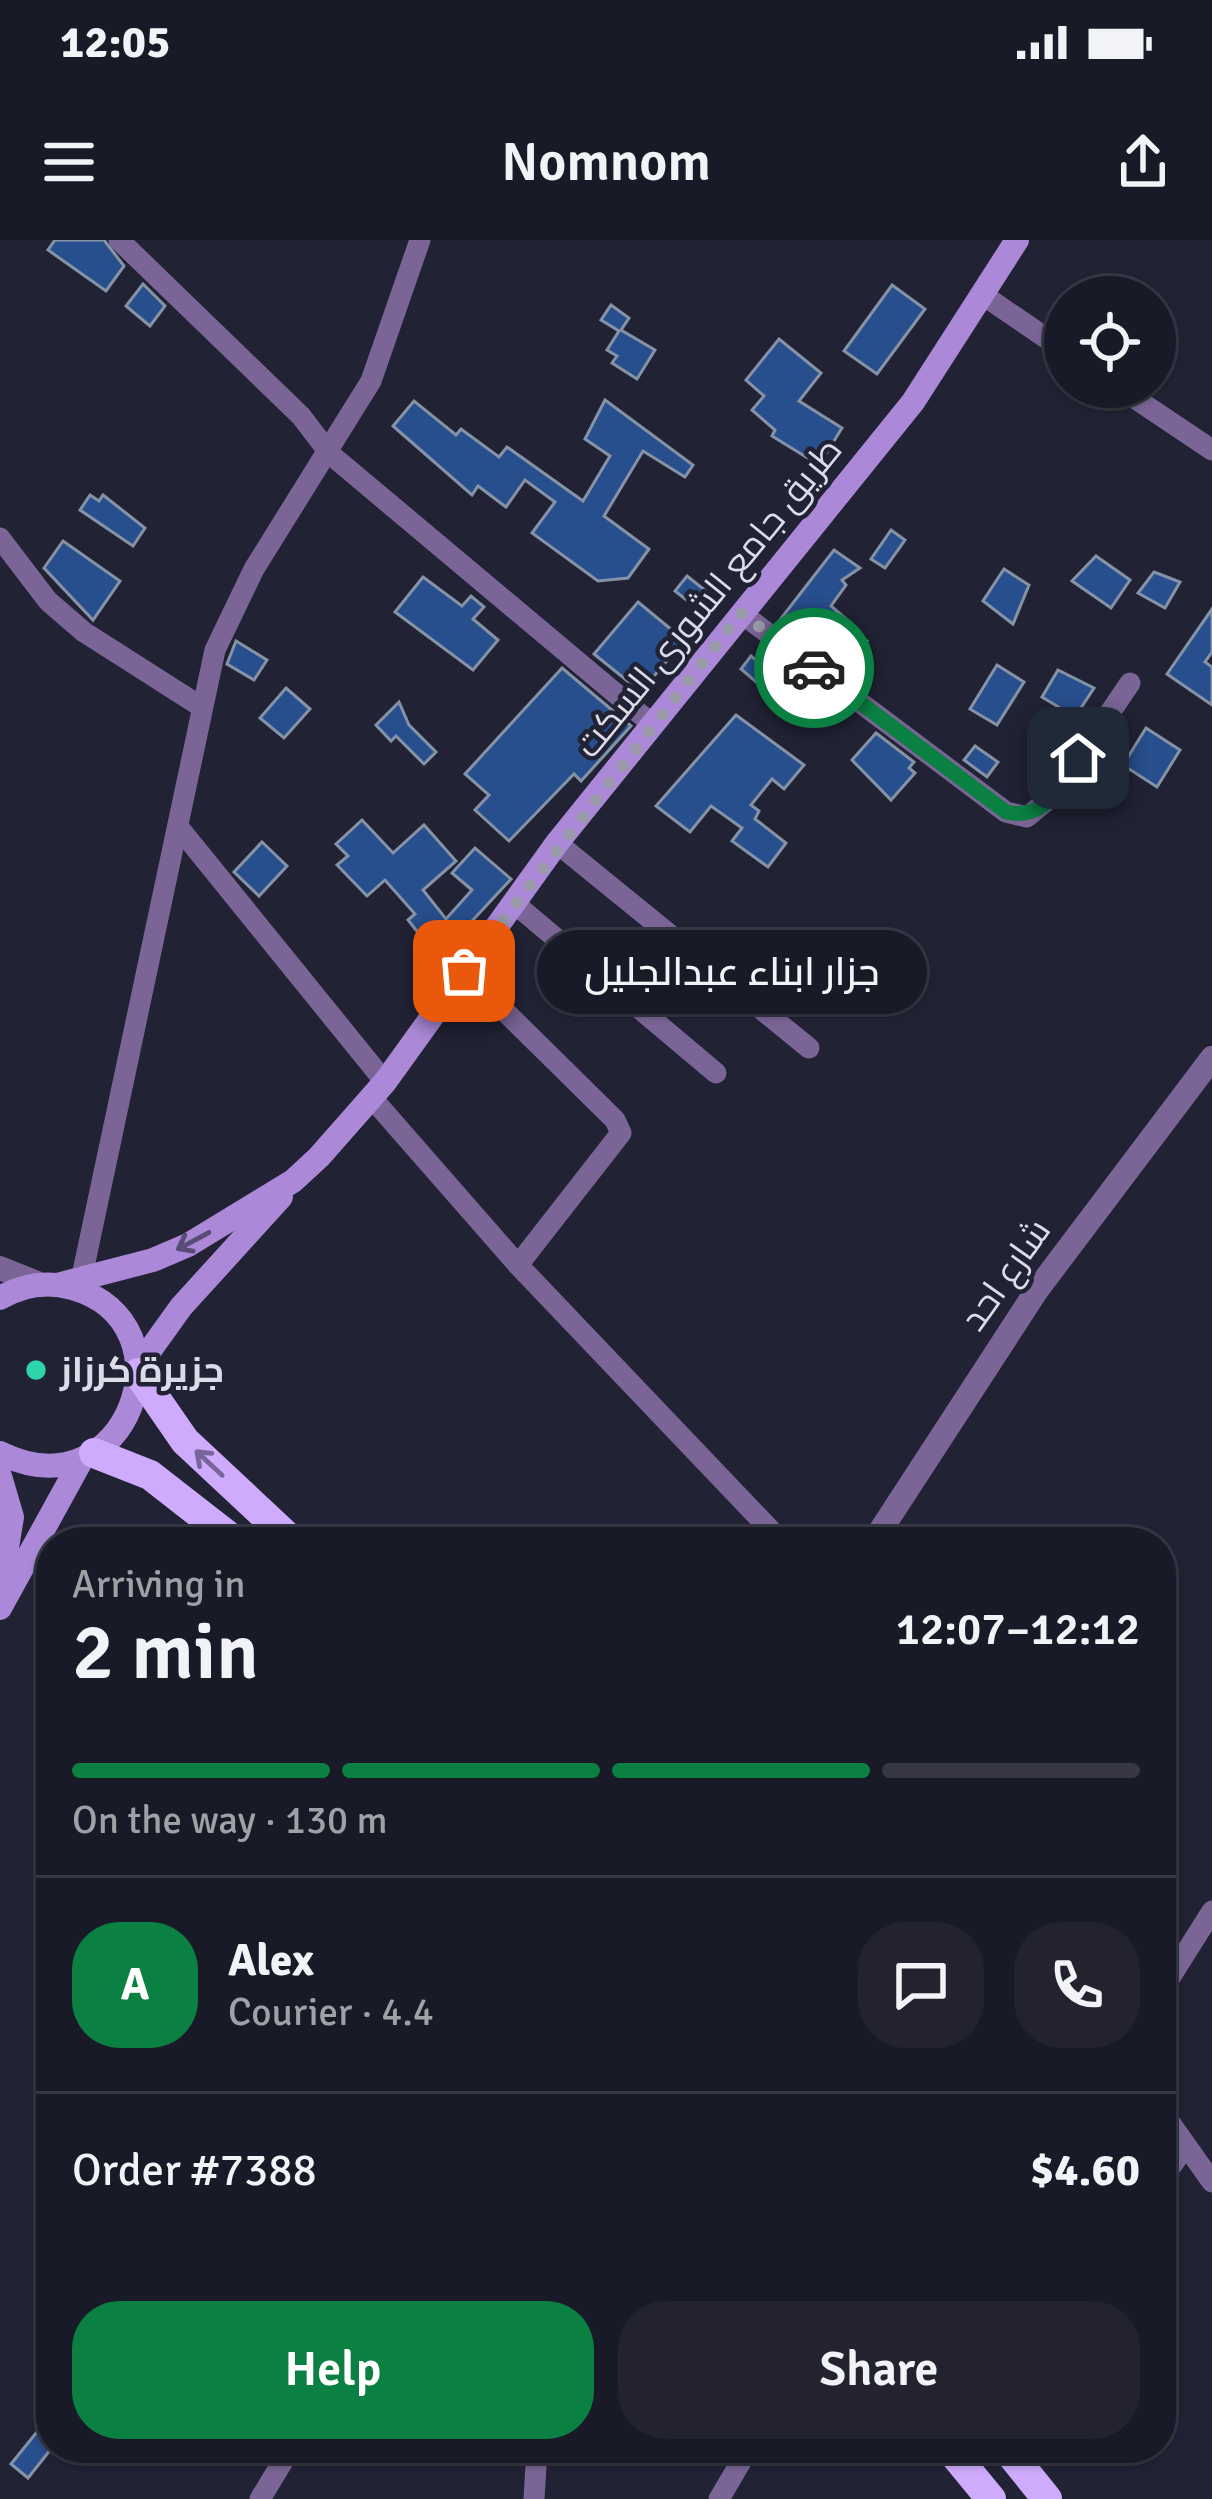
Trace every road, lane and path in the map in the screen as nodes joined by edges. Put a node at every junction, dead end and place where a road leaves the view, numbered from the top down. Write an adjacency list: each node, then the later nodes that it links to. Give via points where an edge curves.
1 (119, 240): 8 (street, via 302,416)
2 (420, 240): 8 (street, via 371,381)
3 (1016, 240): 4 (main road, طريق جامع الشورى السكت)
4 (983, 295): 5 (street); 10 (main road, طريق جامع الشورى السكت, via 913,402)
5 (1044, 337)
6 (1149, 408): 7 (street)
7 (1212, 451)
8 (330, 454): 12 (street, via 254,569 215,650); 13 (street)
9 (0, 538): 12 (street, via 47,601)
10 (741, 613): 11 (street, via 1006,812 1027,817 1055,794); 13 (main road, طريق جامع الشورى السكت)
11 (1130, 683)
12 (200, 706): 14 (street)
13 (652, 724): 15 (main road, طريق جامع الشورى السكت)
14 (180, 829): 21 (street); 25 (street)
15 (557, 843): 16 (main road, طريق جامع الشورى السكت); 18 (street)
16 (514, 903): 17 (main road, طريق جامع الشورى السكت); 20 (street)
17 (464, 971): 21 (main road, طريق جامع الشورى السكت); 23 (street, via 621,1132)
18 (809, 1048)
19 (1212, 1058): 36 (street, شارع احد, via 1036,1290)
20 (716, 1073)
21 (378, 1089): 22 (main road, طريق جامع الشورى السكت); 23 (street)
22 (293, 1181): 25 (main road, طريق جامع الشورى السكت, one-way to 25, via 188,1245); 28 (main road, via 182,1306)
23 (518, 1265): 35 (street)
24 (0, 1268): 26 (street)
25 (82, 1276): 26 (main road, طريق جامع الشورى السكت)
26 (50, 1285): 27 (main road, طريق جامع الشورى السكت); 28 (main road, via 96,1298 112,1312)
27 (0, 1298)
28 (138, 1370): 30 (main road, via 122,1427); 34 (main road, one-way to 28, via 185,1442)
29 (0, 1453): 30 (main road, via 41,1466)
30 (88, 1456): 32 (main road); 33 (main road, via 150,1475)
31 (0, 1476): 38 (main road, via 12,1516)
32 (47, 1527)
33 (217, 1527)
34 (277, 1527)
35 (768, 1527)
36 (883, 1527)
37 (36, 1546): 39 (main road)
38 (0, 1586)
39 (0, 1608)
40 (1212, 1911): 41 (street)
41 (1176, 1969)
42 (1176, 2133): 43 (street)
43 (1185, 2147): 44 (street); 45 (street)
44 (1176, 2159)
45 (1212, 2182)
46 (282, 2463): 52 (street)
47 (536, 2463): 53 (street)
48 (740, 2463): 54 (street)
49 (959, 2463): 51 (main road)
50 (1018, 2463): 55 (main road)
51 (981, 2495)
52 (260, 2499)
53 (534, 2499)
54 (719, 2499)
55 (1047, 2499)

